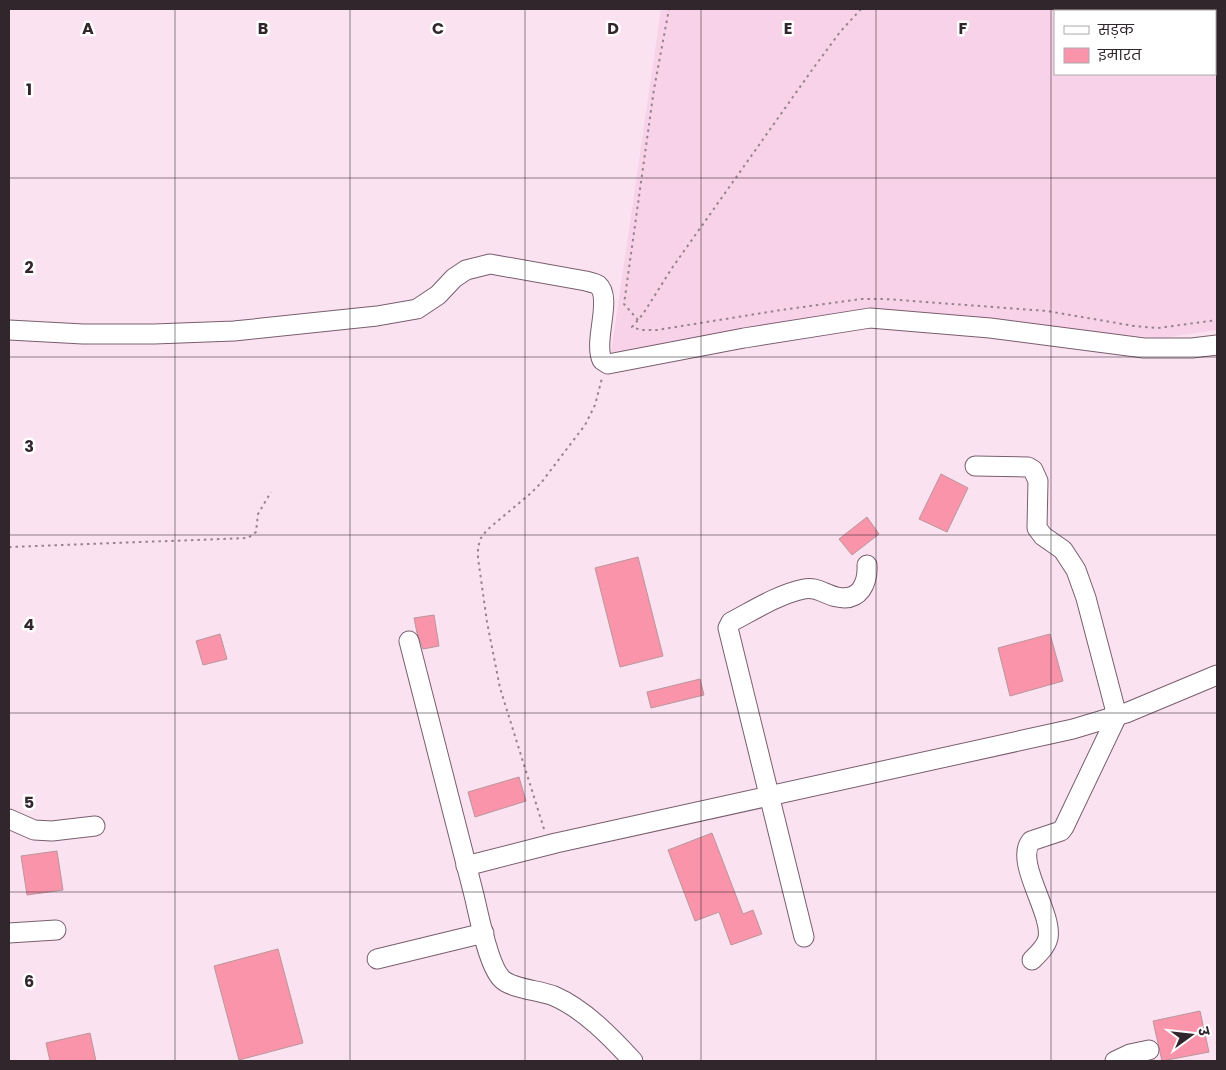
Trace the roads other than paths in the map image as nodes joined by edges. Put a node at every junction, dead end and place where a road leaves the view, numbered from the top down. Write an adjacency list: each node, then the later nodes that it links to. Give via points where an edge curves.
1 (9, 330): 2 (street, via 83,334 234,331 410,312 424,306 466,270 490,264 598,285 604,303 598,347 605,364 870,318 990,328 1144,348)
2 (1217, 345)
3 (976, 466): 7 (street, via 1028,467 1036,473 1037,528 1063,550 1076,570)
4 (868, 564): 8 (street, via 866,584 852,596 840,598 816,589 802,589 729,625)
5 (410, 641): 11 (street)
6 (1217, 675): 7 (street)
7 (1117, 716): 8 (street, via 1073,730); 17 (street, via 1064,827 1034,839 1028,846 1029,868 1048,930 1046,944)
8 (770, 797): 11 (street); 15 (street)
9 (9, 819): 10 (street, via 34,830)
10 (95, 826)
11 (466, 866): 13 (street)
12 (56, 930): 14 (street)
13 (484, 933): 16 (street); 19 (street, via 493,966 501,979 567,1002)
14 (9, 934)
15 (804, 937)
16 (377, 958)
17 (1032, 960)
18 (1149, 1050): 20 (street)
19 (633, 1061)
20 (1115, 1061)

